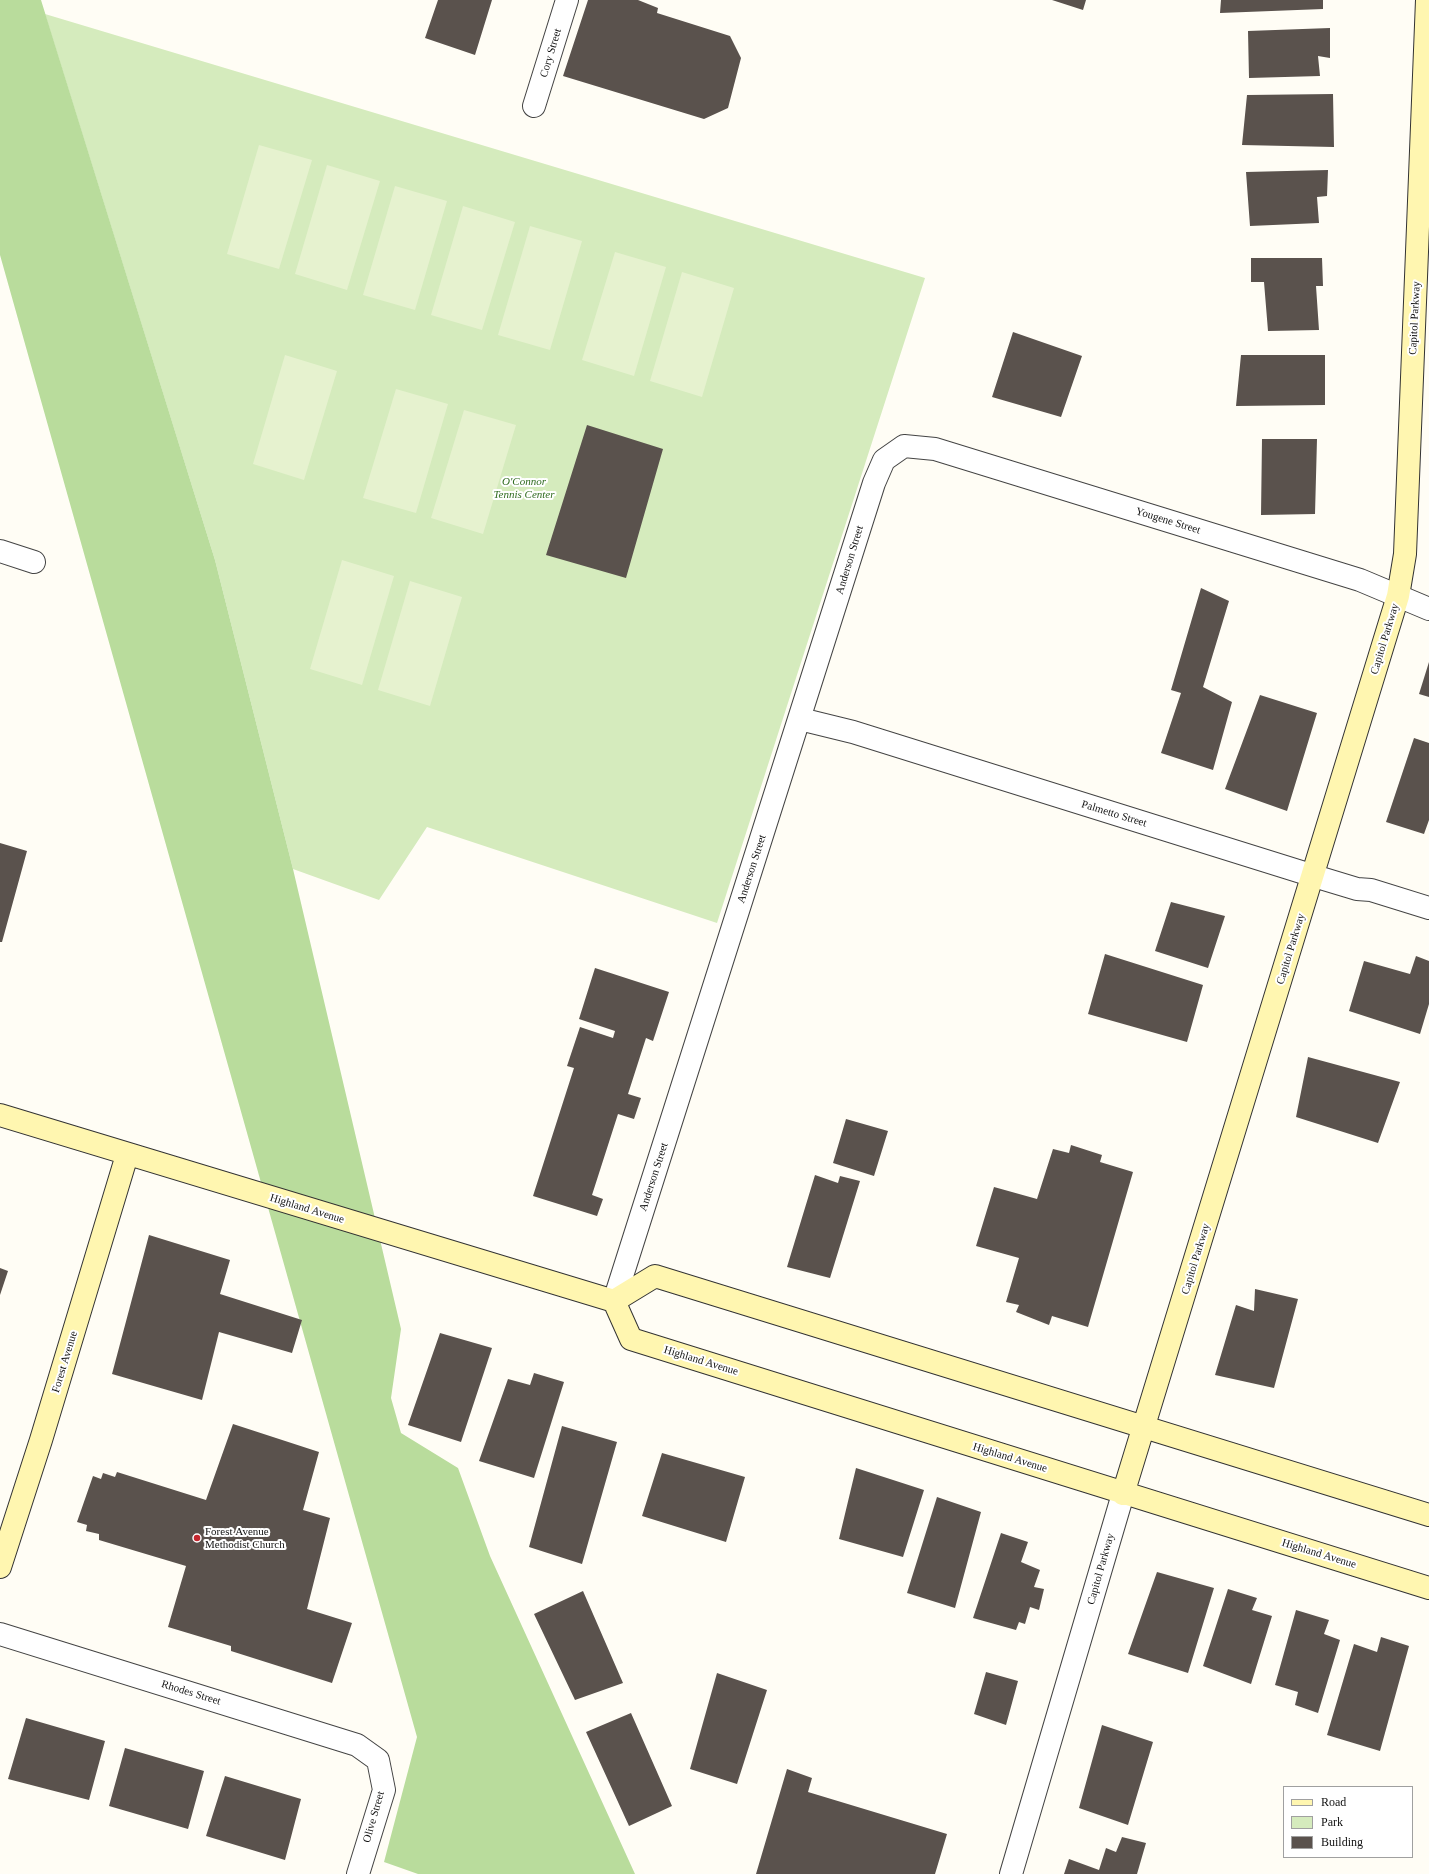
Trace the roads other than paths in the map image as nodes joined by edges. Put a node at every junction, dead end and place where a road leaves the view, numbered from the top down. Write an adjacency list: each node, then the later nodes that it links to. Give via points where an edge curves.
1 (567, 0): 3 (street, Cory Street)
2 (1427, 0): 4 (main road, Capitol Parkway)
3 (534, 106)
4 (1423, 279): 8 (main road, Capitol Parkway, via 1406,554)
5 (904, 446): 8 (street, Yougene Street, via 935,449 1360,580); 10 (street, Anderson Street, via 884,460 874,483)
6 (0, 551): 7 (street)
7 (34, 562)
8 (1398, 596): 9 (street, Yougene Street); 11 (main road, Capitol Parkway)
9 (1429, 609)
10 (800, 719): 11 (street, Palmetto Street, via 853,732); 15 (street, Anderson Street)
11 (1314, 876): 12 (street, Palmetto Street); 16 (main road, Capitol Parkway)
12 (1429, 908)
13 (0, 1116): 14 (main road, Highland Avenue)
14 (127, 1155): 15 (main road, Highland Avenue); 19 (main road, Forest Avenue)
15 (614, 1301): 16 (main road, via 655,1276); 17 (main road, Highland Avenue, via 631,1339)
16 (1144, 1427): 17 (main road, Capitol Parkway); 18 (main road)
17 (1124, 1494): 20 (main road, Highland Avenue); 24 (street, Capitol Parkway)
18 (1429, 1515)
19 (0, 1568)
20 (1429, 1588)
21 (0, 1634): 22 (street, Rhodes Street, via 357,1744)
22 (378, 1760): 23 (street, Olive Street, via 384,1790)
23 (358, 1874)
24 (1011, 1874)

